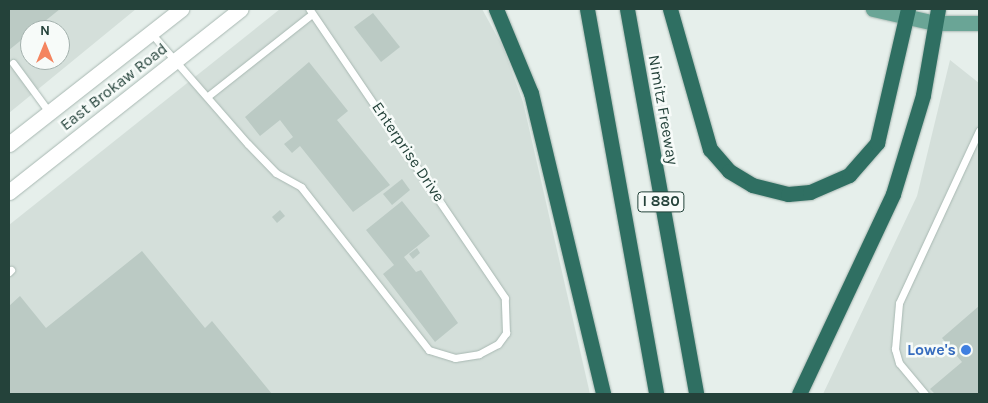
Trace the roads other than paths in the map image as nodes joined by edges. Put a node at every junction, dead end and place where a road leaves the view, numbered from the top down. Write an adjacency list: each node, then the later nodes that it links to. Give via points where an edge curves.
1 (181, 9): 12 (main road, East Brokaw Road)
2 (241, 9): 13 (main road, East Brokaw Road)
3 (496, 9): 20 (highway, via 531,92)
4 (587, 9): 21 (highway, I 880)
5 (627, 9): 22 (highway, Nimitz Freeway / I 880)
6 (670, 9): 9 (highway, via 710,149 729,171 752,186 788,194 810,192 849,175 877,143)
7 (873, 9): 9 (main road)
8 (310, 11): 15 (lane); 15 (lane, Enterprise Drive, via 505,298 509,315 506,333 498,344 480,354 455,358 429,350 301,187 276,172)
9 (907, 14): 10 (main road)
10 (937, 16): 11 (main road); 23 (highway, via 918,114 893,194)
11 (979, 23)
12 (151, 32): 13 (lane); 16 (main road, East Brokaw Road)
13 (175, 61): 15 (lane); 19 (main road, East Brokaw Road)
14 (13, 63): 16 (lane)
15 (208, 96)
16 (49, 112): 18 (main road, East Brokaw Road)
17 (979, 131): 24 (lane, via 897,312 895,350 900,363)
18 (9, 144)
19 (9, 192)
20 (603, 394)
21 (656, 394)
22 (696, 394)
23 (799, 394)
24 (925, 394)

